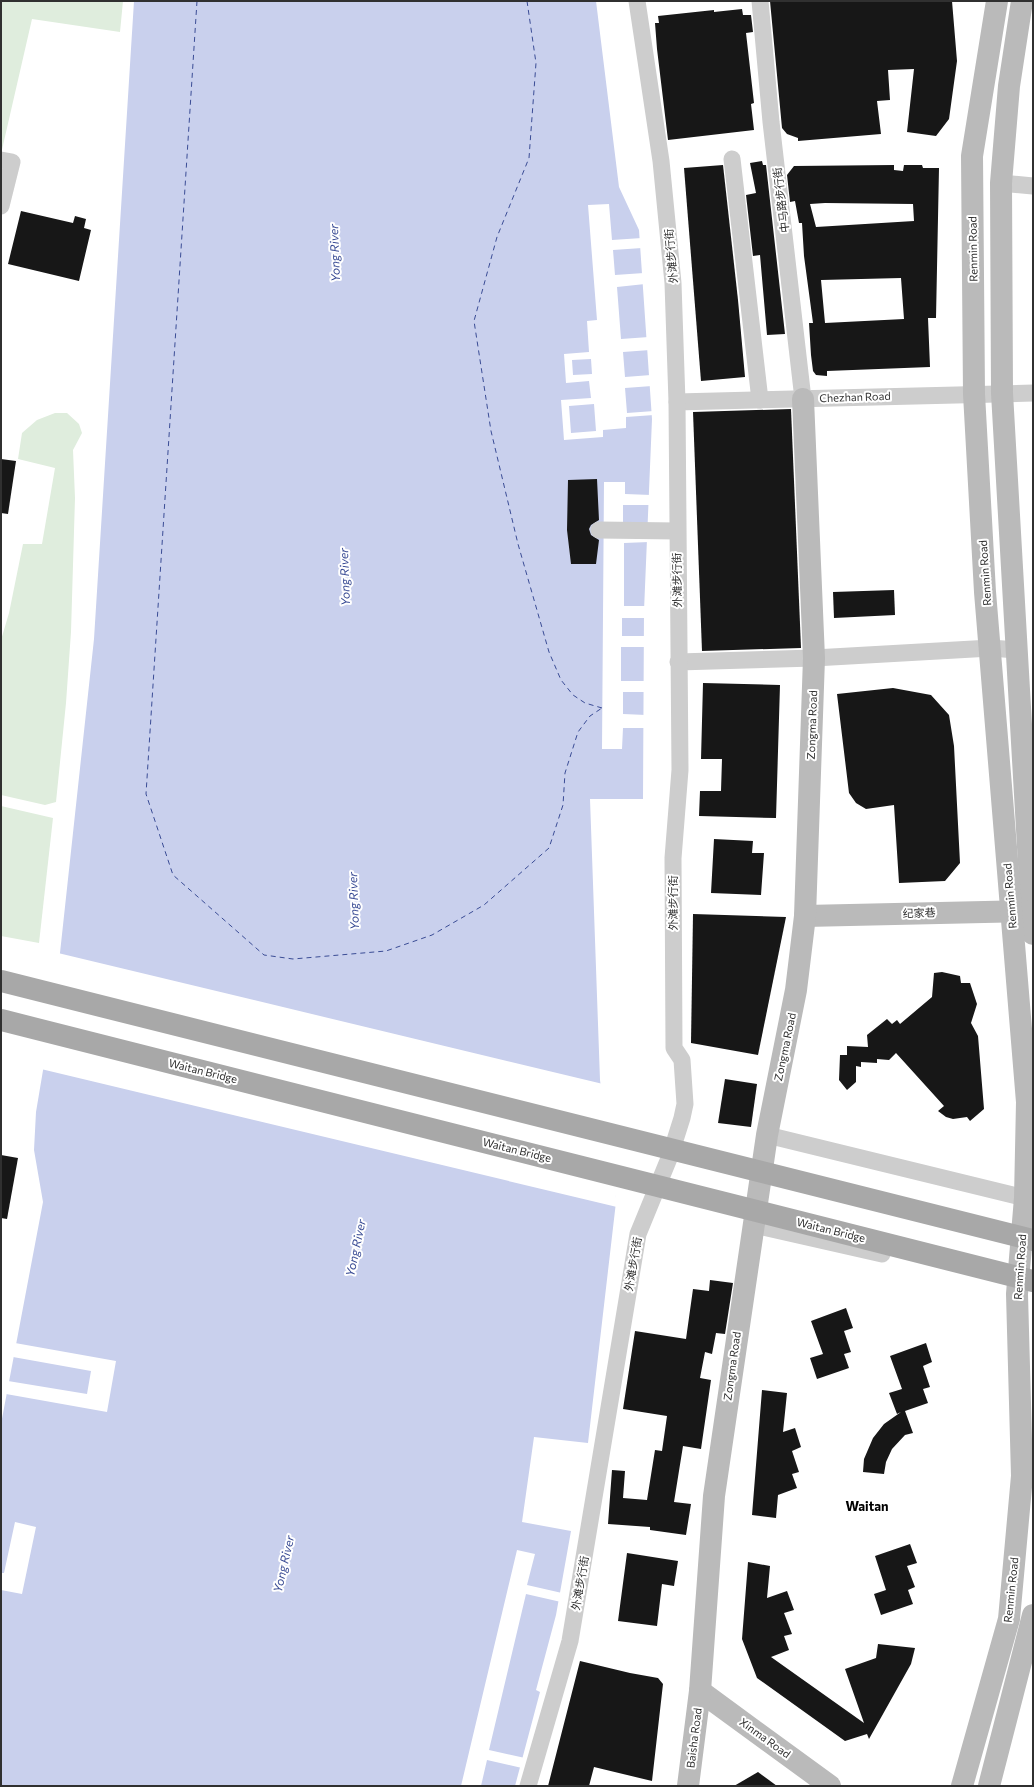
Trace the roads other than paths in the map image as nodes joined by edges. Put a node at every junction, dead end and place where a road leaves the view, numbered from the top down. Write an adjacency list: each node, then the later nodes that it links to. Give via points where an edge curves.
1 (637, 1): 15 (street, 外滩步行街, via 662,169 673,283)
2 (760, 1): 13 (street, 中马路步行街, via 771,122)
3 (997, 1): 12 (main road, Renmin Road, via 972,156)
4 (1022, 1): 7 (main road, Renmin Road, via 1010,86)
5 (732, 159): 14 (street)
6 (1, 160): 9 (street, via 12,162)
7 (1002, 183): 8 (street); 10 (main road, Renmin Road)
8 (1033, 186)
9 (1, 206)
10 (1002, 393): 11 (street, Chezhan Road); 12 (street, Chezhan Road); 19 (main road, Renmin Road)
11 (1033, 393)
12 (974, 394): 13 (street, Chezhan Road); 18 (main road, Renmin Road, via 985,592)
13 (803, 399): 14 (street, Chezhan Road); 20 (main road, Zongma Road)
14 (760, 400): 15 (street, Chezhan Road)
15 (677, 402): 17 (street, 外滩步行街)
16 (599, 530): 17 (street)
17 (677, 531): 21 (street, 外滩步行街)
18 (991, 648): 19 (street); 20 (street); 22 (main road, Renmin Road)
19 (1016, 650): 22 (main road, Renmin Road)
20 (814, 658): 21 (street); 23 (main road, Zongma Road)
21 (678, 662): 34 (street, 外滩步行街, via 680,770 673,858 674,1048 682,1060 685,1104 670,1156 638,1234 570,1641)
22 (1025, 911): 23 (main road, 纪家巷); 24 (main road, Renmin Road); 28 (main road, Renmin Road)
23 (805, 916): 27 (main road, Zongma Road, via 796,990)
24 (1033, 934)
25 (1, 981): 30 (main road)
26 (1, 1020): 31 (main road, Waitan Bridge)
27 (767, 1135): 28 (street); 29 (main road, Zongma Road)
28 (1026, 1198): 31 (main road, Renmin Road)
29 (754, 1225): 31 (street); 33 (main road, Zongma Road, via 714,1496)
30 (1033, 1240)
31 (1025, 1282): 37 (main road, Renmin Road, via 1022,1476 1009,1619)
32 (1033, 1615): 38 (main road)
33 (700, 1690): 35 (main road, Baisha Road); 36 (main road, Xinma Road)
34 (528, 1786)
35 (688, 1786)
36 (830, 1786)
37 (962, 1786)
38 (989, 1786)

